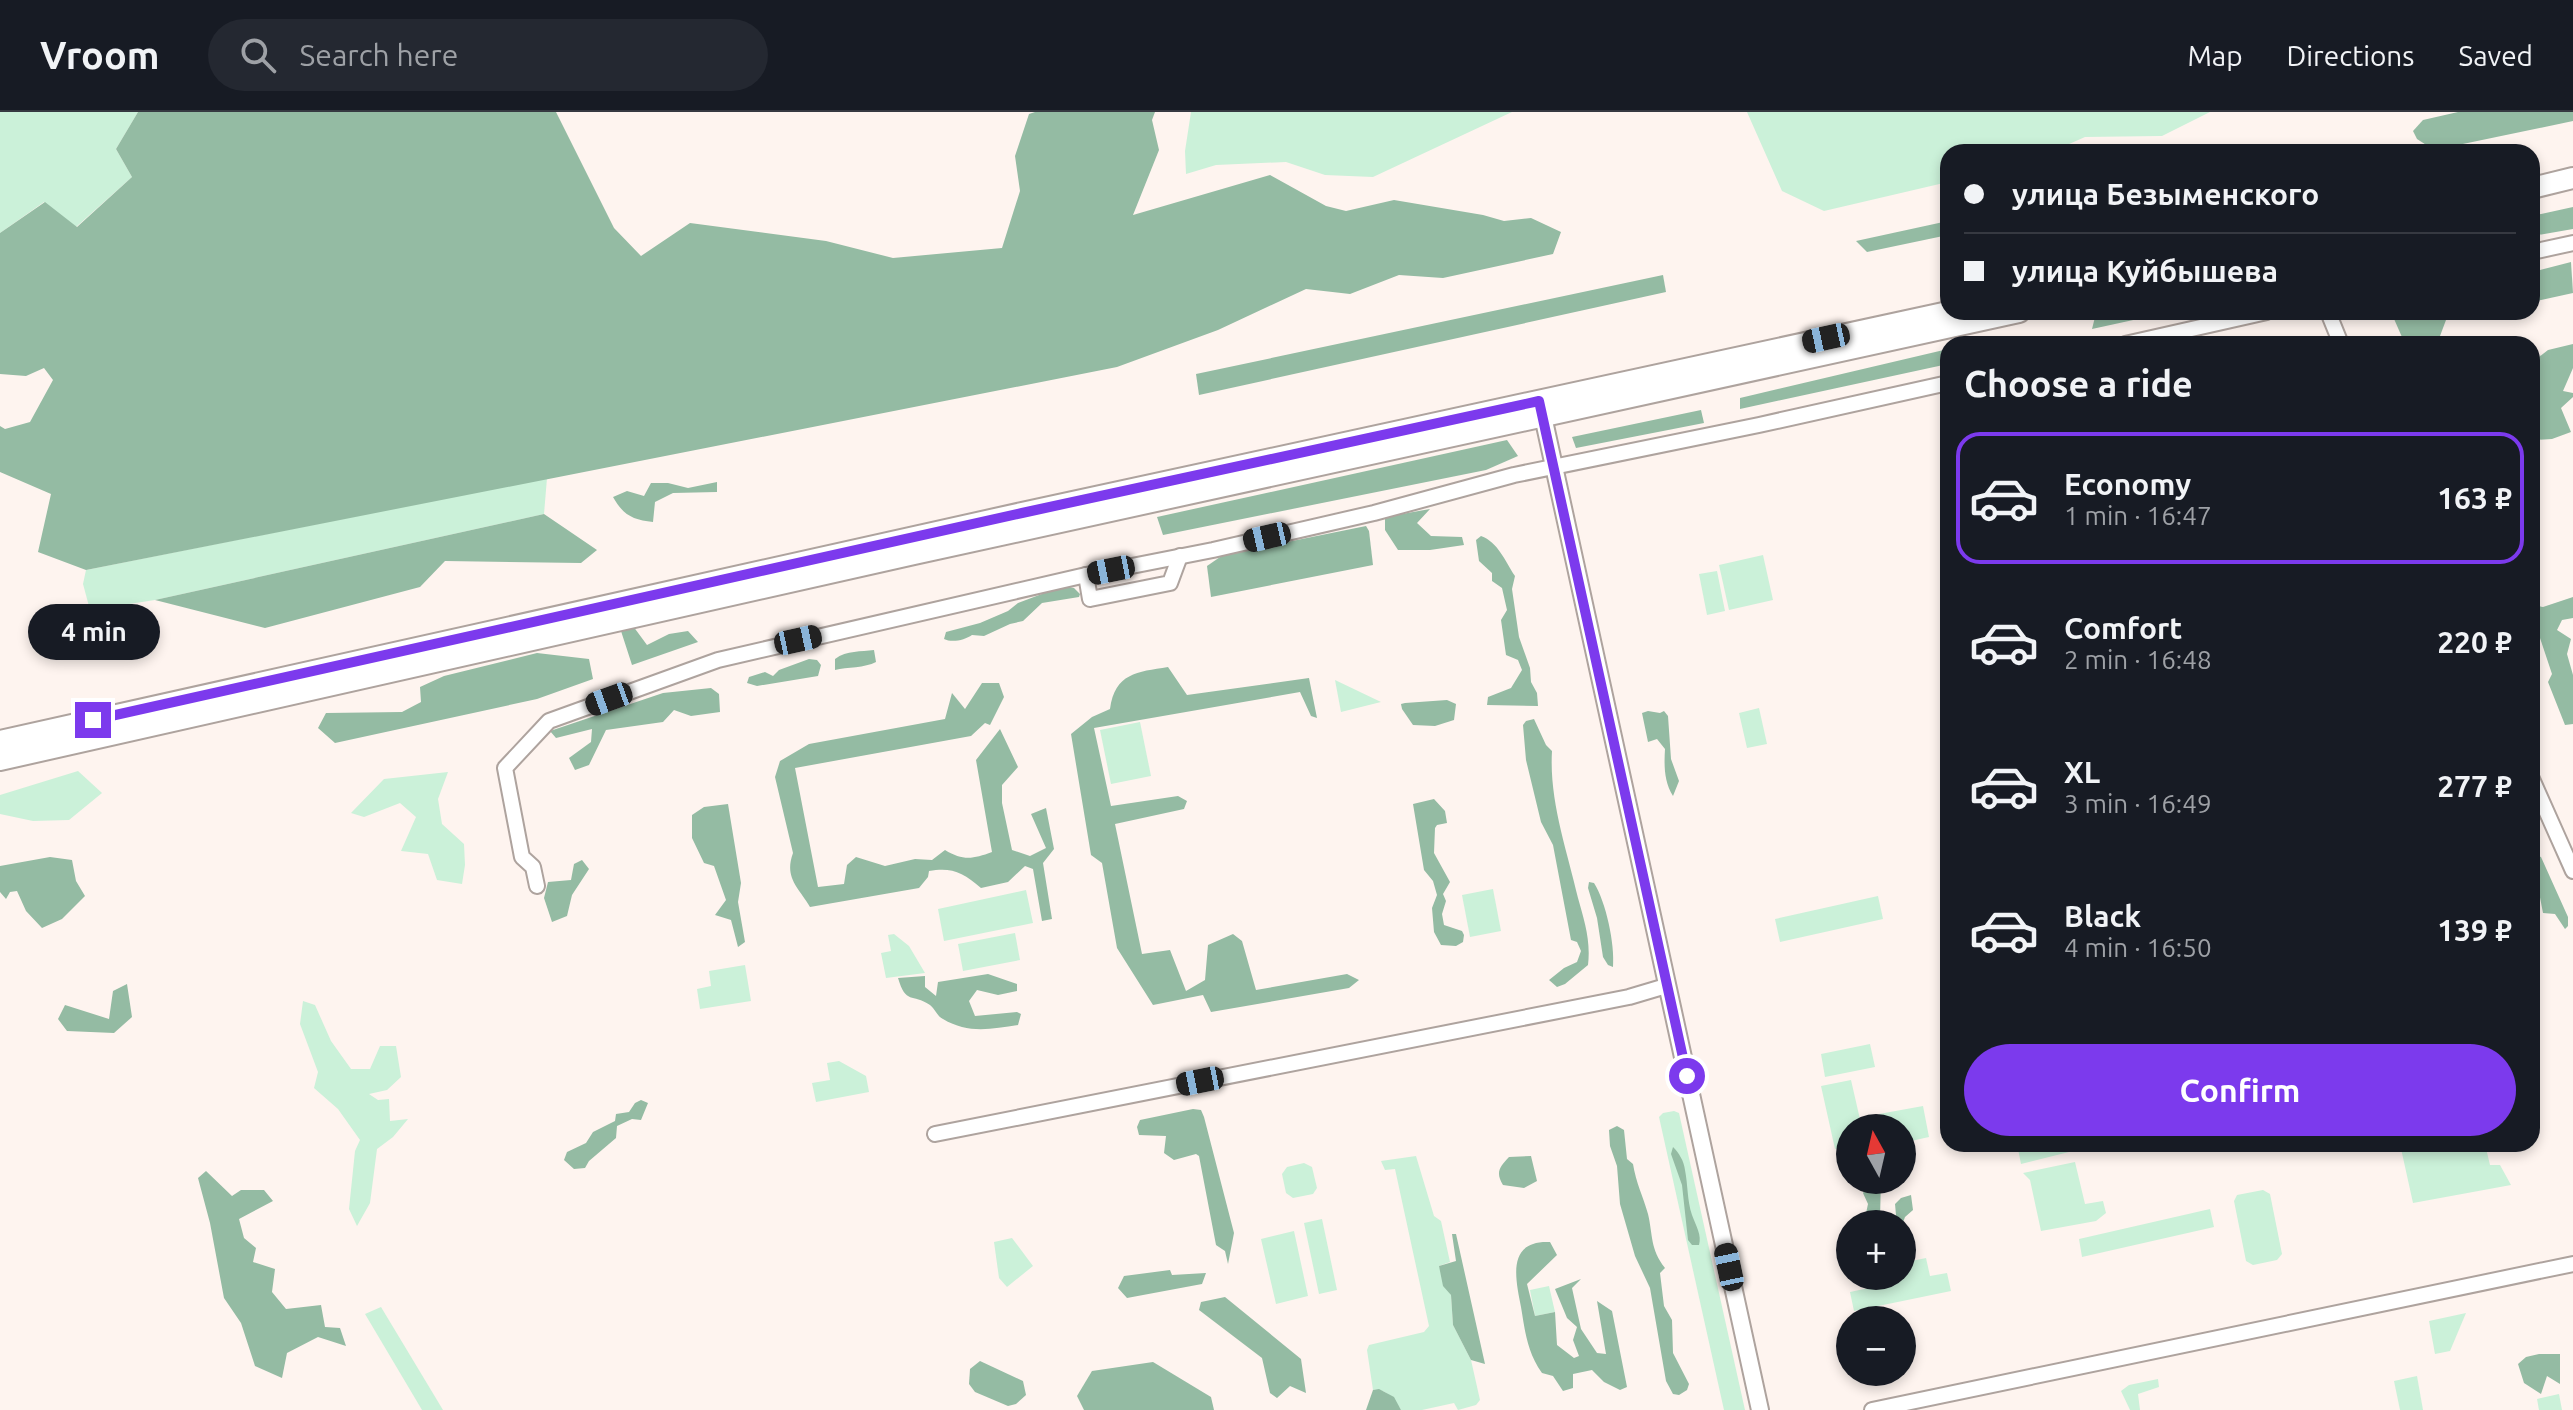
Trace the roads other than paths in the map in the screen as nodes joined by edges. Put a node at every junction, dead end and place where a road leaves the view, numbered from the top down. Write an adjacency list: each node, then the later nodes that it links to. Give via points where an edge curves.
1 (2573, 178): 2 (highway)
2 (2540, 186)
3 (2573, 243): 4 (street)
4 (2540, 250)
5 (1940, 314): 10 (highway)
6 (1979, 320): 10 (highway)
7 (2232, 320): 8 (street)
8 (2160, 336)
9 (1940, 385): 11 (street)
10 (1541, 408): 11 (main road); 14 (highway, via 1007,516); 15 (highway)
11 (1554, 467): 12 (street); 19 (main road)
12 (1180, 556): 13 (street); 13 (street, via 1170,583 1090,599)
13 (1086, 575): 18 (street, via 718,660 549,721 505,768 522,857 533,867)
14 (0, 741)
15 (0, 760)
16 (2540, 797): 17 (street)
17 (2573, 871)
18 (537, 886)
19 (1666, 986): 20 (street); 22 (main road)
20 (935, 1134)
21 (2573, 1264): 23 (street)
22 (1760, 1410)
23 (1872, 1410)

